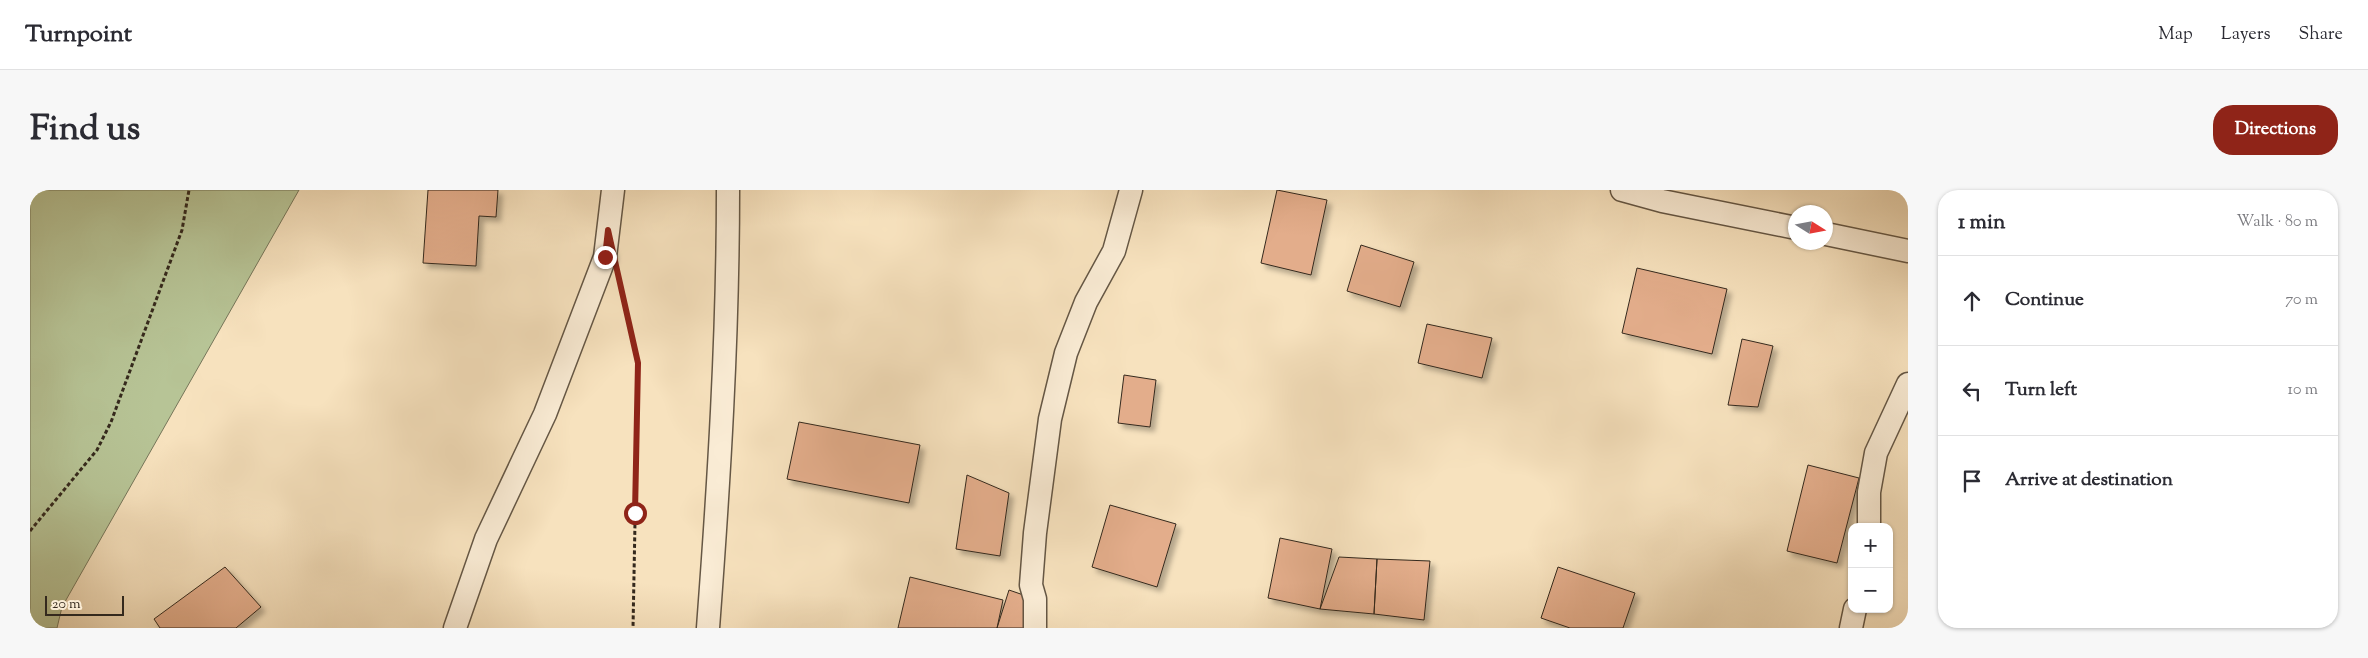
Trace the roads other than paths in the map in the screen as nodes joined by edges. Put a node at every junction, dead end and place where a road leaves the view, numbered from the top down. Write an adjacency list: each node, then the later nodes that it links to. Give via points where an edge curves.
1 (614, 190): 11 (street, via 605,257 545,414 486,539)
2 (728, 190): 12 (street, via 728,261)
3 (1131, 190): 13 (street, via 1114,251 1086,302 1066,353 1050,419 1031,585 1035,599)
4 (1622, 190): 5 (street)
5 (1788, 226)
6 (1833, 235): 7 (street)
7 (1908, 251)
8 (1908, 384): 9 (street, via 1876,453 1869,492)
9 (1869, 523)
10 (1854, 613): 14 (street)
11 (455, 628)
12 (708, 628)
13 (1035, 628)
14 (1851, 628)

